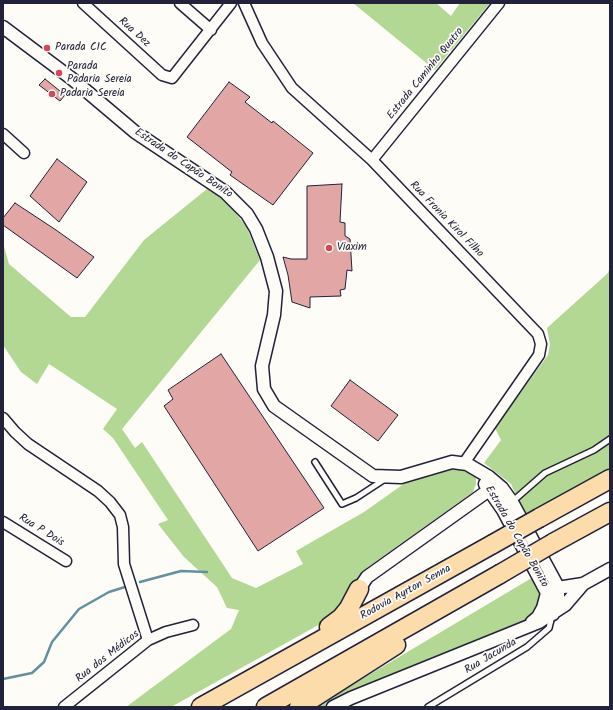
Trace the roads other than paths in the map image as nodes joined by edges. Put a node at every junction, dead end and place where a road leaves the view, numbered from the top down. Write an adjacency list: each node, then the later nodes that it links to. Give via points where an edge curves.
1 (82, 3): 7 (street, Rua Dez, via 162,75 172,78)
2 (180, 3): 7 (street)
3 (231, 3): 7 (street)
4 (244, 3): 10 (street, Rua Fronia Kirol Filho, via 262,43 292,88)
5 (499, 3): 10 (street, Estrada Caminho Quatro)
6 (3, 27): 17 (street, Estrada do Capão Bonito, via 135,132 225,192 243,209 256,228 276,291 274,315 262,366 262,379 268,397 274,406 358,467 372,476)
7 (210, 30)
8 (3, 134): 9 (street)
9 (24, 153)
10 (372, 160): 14 (street, Rua Fronia Kirol Filho, via 538,334 542,344 539,355)
11 (3, 418): 36 (street, via 28,444 98,491 120,515 123,527 124,564)
12 (610, 439): 23 (lane, via 594,450 545,473)
13 (315, 462): 17 (lane, via 342,504)
14 (464, 463): 15 (street, Estrada do Capão Bonito); 17 (street, Estrada do Capão Bonito, via 452,462 401,477)
15 (477, 471): 19 (street, Estrada do Capão Bonito, via 489,476); 20 (street, Estrada do Capão Bonito)
16 (610, 473): 21 (lane, via 594,482)
17 (388, 478)
18 (610, 479): 21 (highway, Rodovia Ayrton Senna)
19 (502, 488): 20 (street, via 494,487); 23 (street, Estrada do Capão Bonito)
20 (489, 490): 22 (street); 23 (street, Estrada do Capão Bonito)
21 (582, 494): 31 (highway, Rodovia Ayrton Senna, bridge)
22 (467, 506): 23 (street, via 478,502); 29 (street, via 367,577)
23 (507, 506): 30 (street, Estrada do Capão Bonito)
24 (610, 512): 33 (highway, bridge)
25 (3, 522): 26 (street, Rua P Dois)
26 (66, 561)
27 (610, 569): 28 (street, Estrada do Capão Bonito)
28 (583, 584): 30 (street, Estrada do Capão Bonito); 32 (street, via 574,596)
29 (359, 590): 31 (highway, via 359,598 366,607); 38 (highway, via 341,618)
30 (553, 590): 32 (street, via 558,598); 35 (street, via 538,617)
31 (379, 607): 39 (highway, Rodovia Ayrton Senna)
32 (553, 614): 35 (street); 43 (lane, Rua Jacunda, via 549,628 527,647)
33 (424, 618): 40 (highway); 41 (highway, via 393,648)
34 (193, 625): 36 (street, Rua dos Médicos)
35 (526, 627): 42 (street)
36 (148, 640): 37 (street, Rua dos Médicos)
37 (64, 707)
38 (192, 707)
39 (201, 707)
40 (266, 707)
41 (299, 707)
42 (333, 707)
43 (428, 707)

